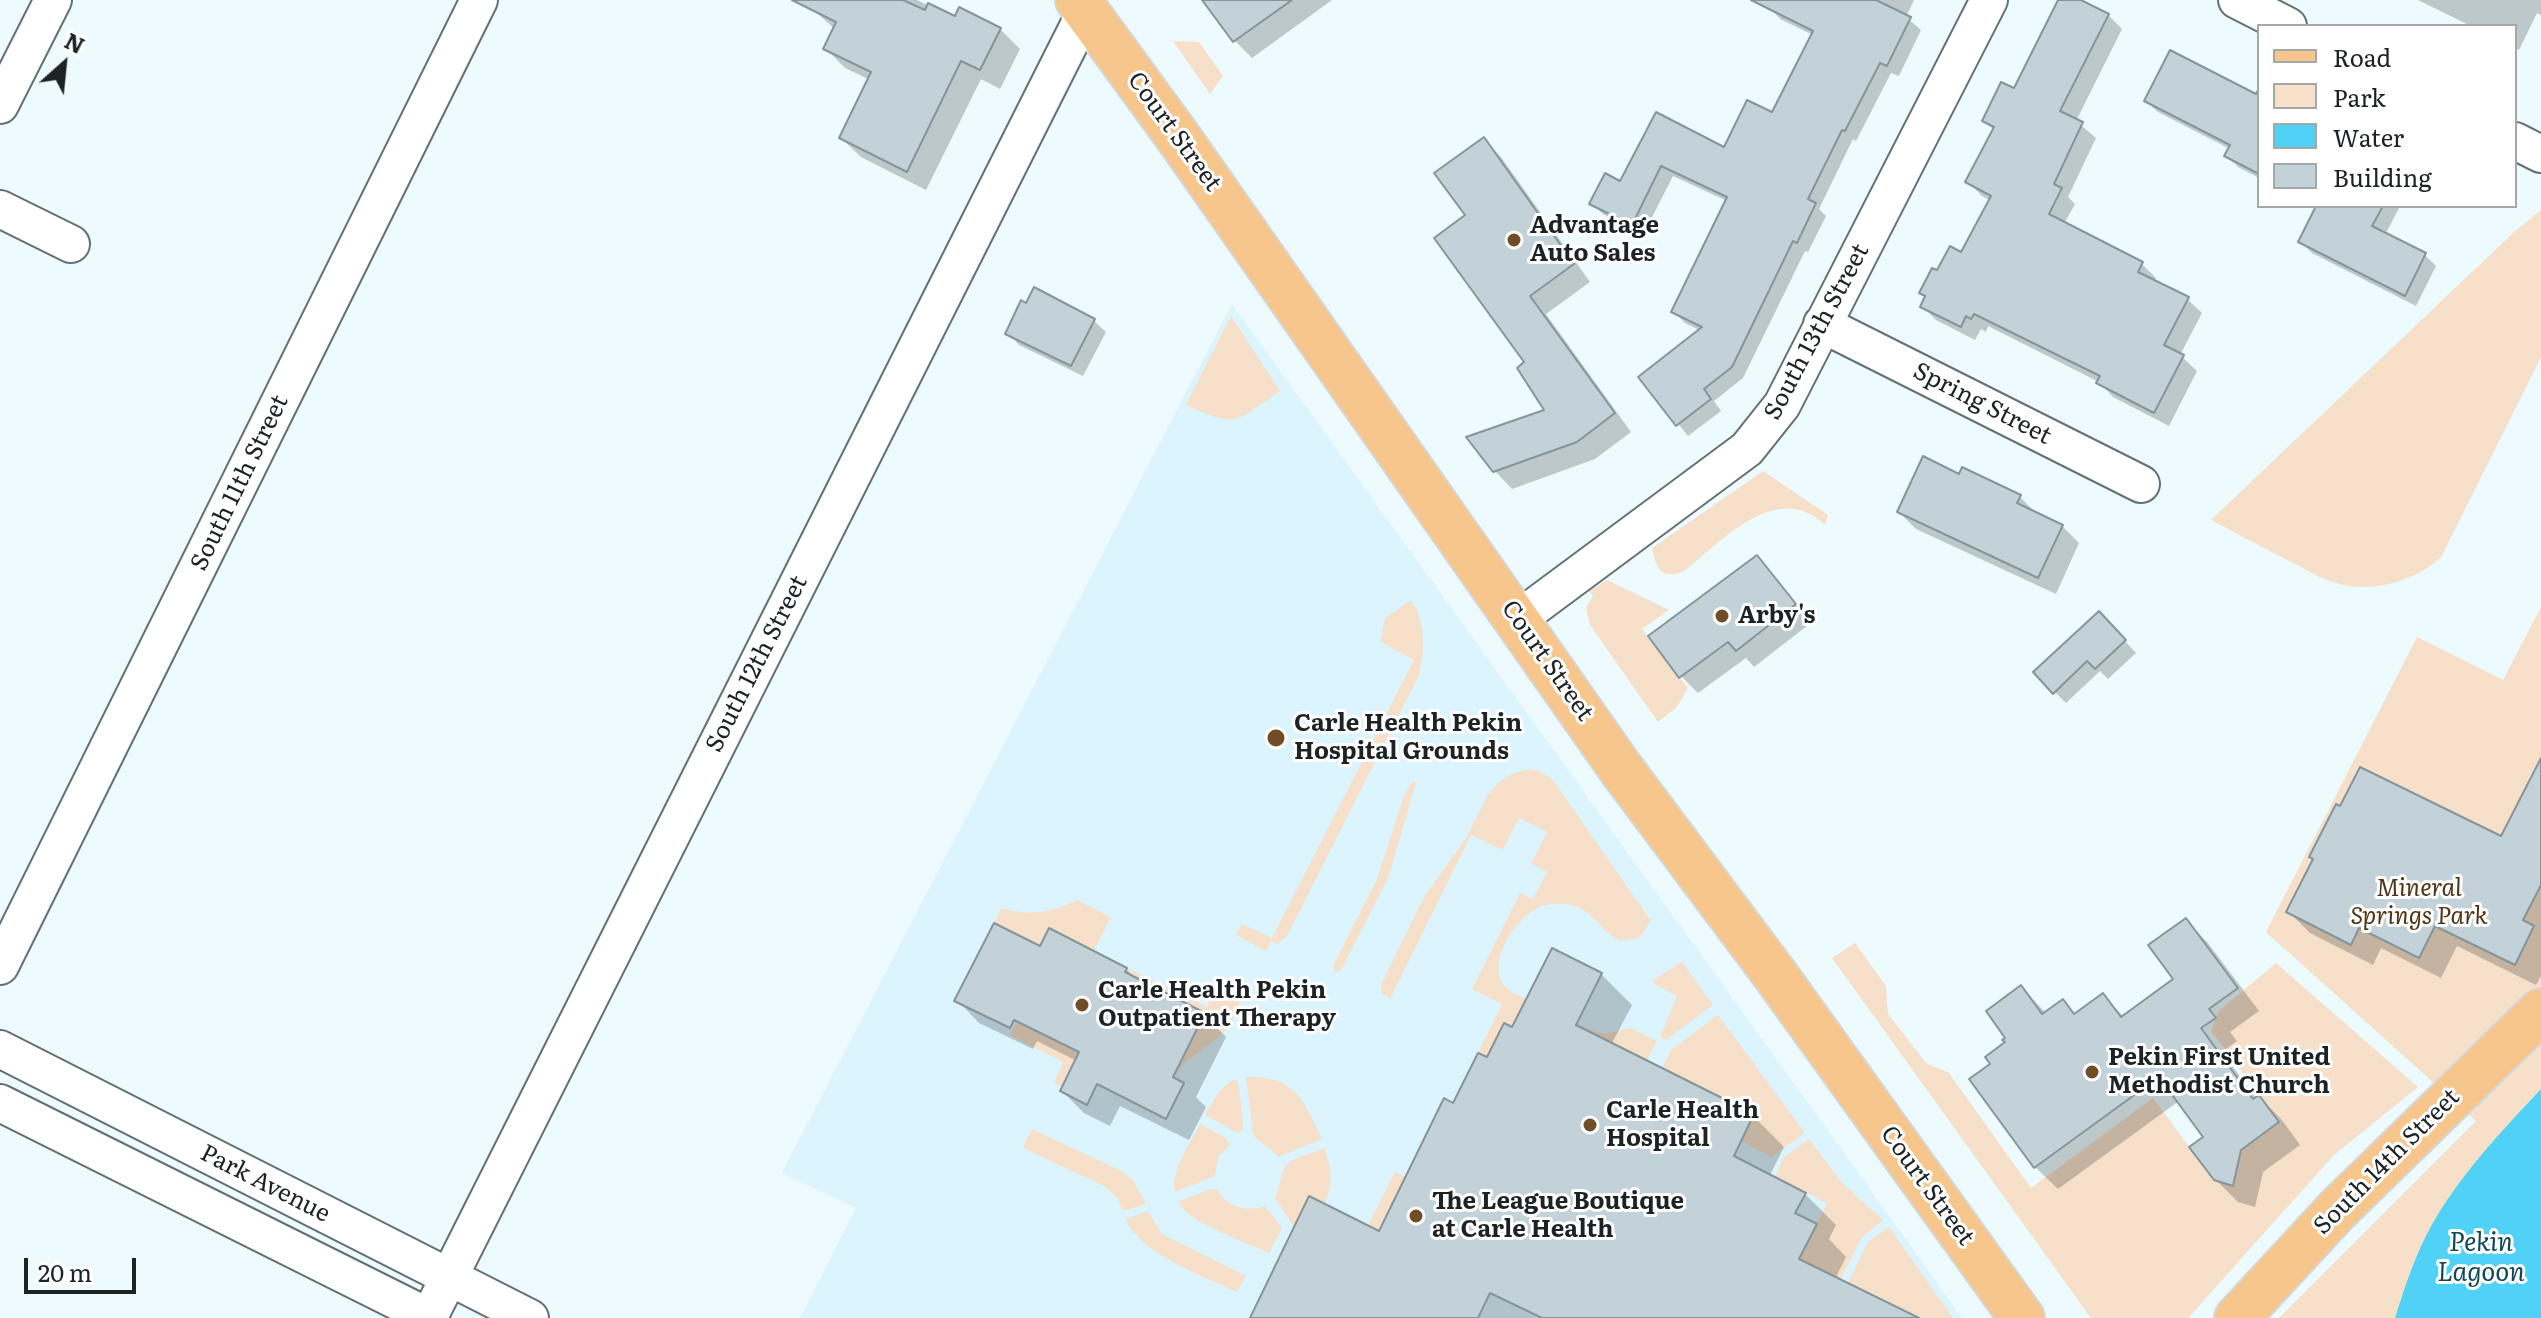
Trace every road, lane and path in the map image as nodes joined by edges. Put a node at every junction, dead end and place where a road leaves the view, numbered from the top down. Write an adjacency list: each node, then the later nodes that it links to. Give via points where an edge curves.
1 (53, 0): 7 (street)
2 (479, 0): 15 (street, South 11th Street)
3 (1989, 0): 12 (street, South 13th Street)
4 (2237, 0): 6 (street)
5 (1082, 6): 14 (main road, Court Street); 19 (street, South 12th Street)
6 (2284, 24)
7 (0, 105)
8 (2517, 142): 9 (street)
9 (2541, 154)
10 (0, 209): 11 (street)
11 (71, 244)
12 (1822, 324): 13 (street, Spring Street); 14 (street, South 13th Street, via 1782,405 1747,449)
13 (2141, 484)
14 (1518, 619): 22 (main road, Court Street, via 1621,769)
15 (0, 966)
16 (2541, 1011): 23 (main road, South 14th Street, via 2337,1210)
17 (0, 1049): 19 (street, Park Avenue)
18 (0, 1103): 20 (street, Park Avenue)
19 (448, 1278): 20 (street, South 12th Street); 21 (street, Park Avenue)
20 (430, 1317)
21 (530, 1318)
22 (2022, 1318)
23 (2237, 1318)

